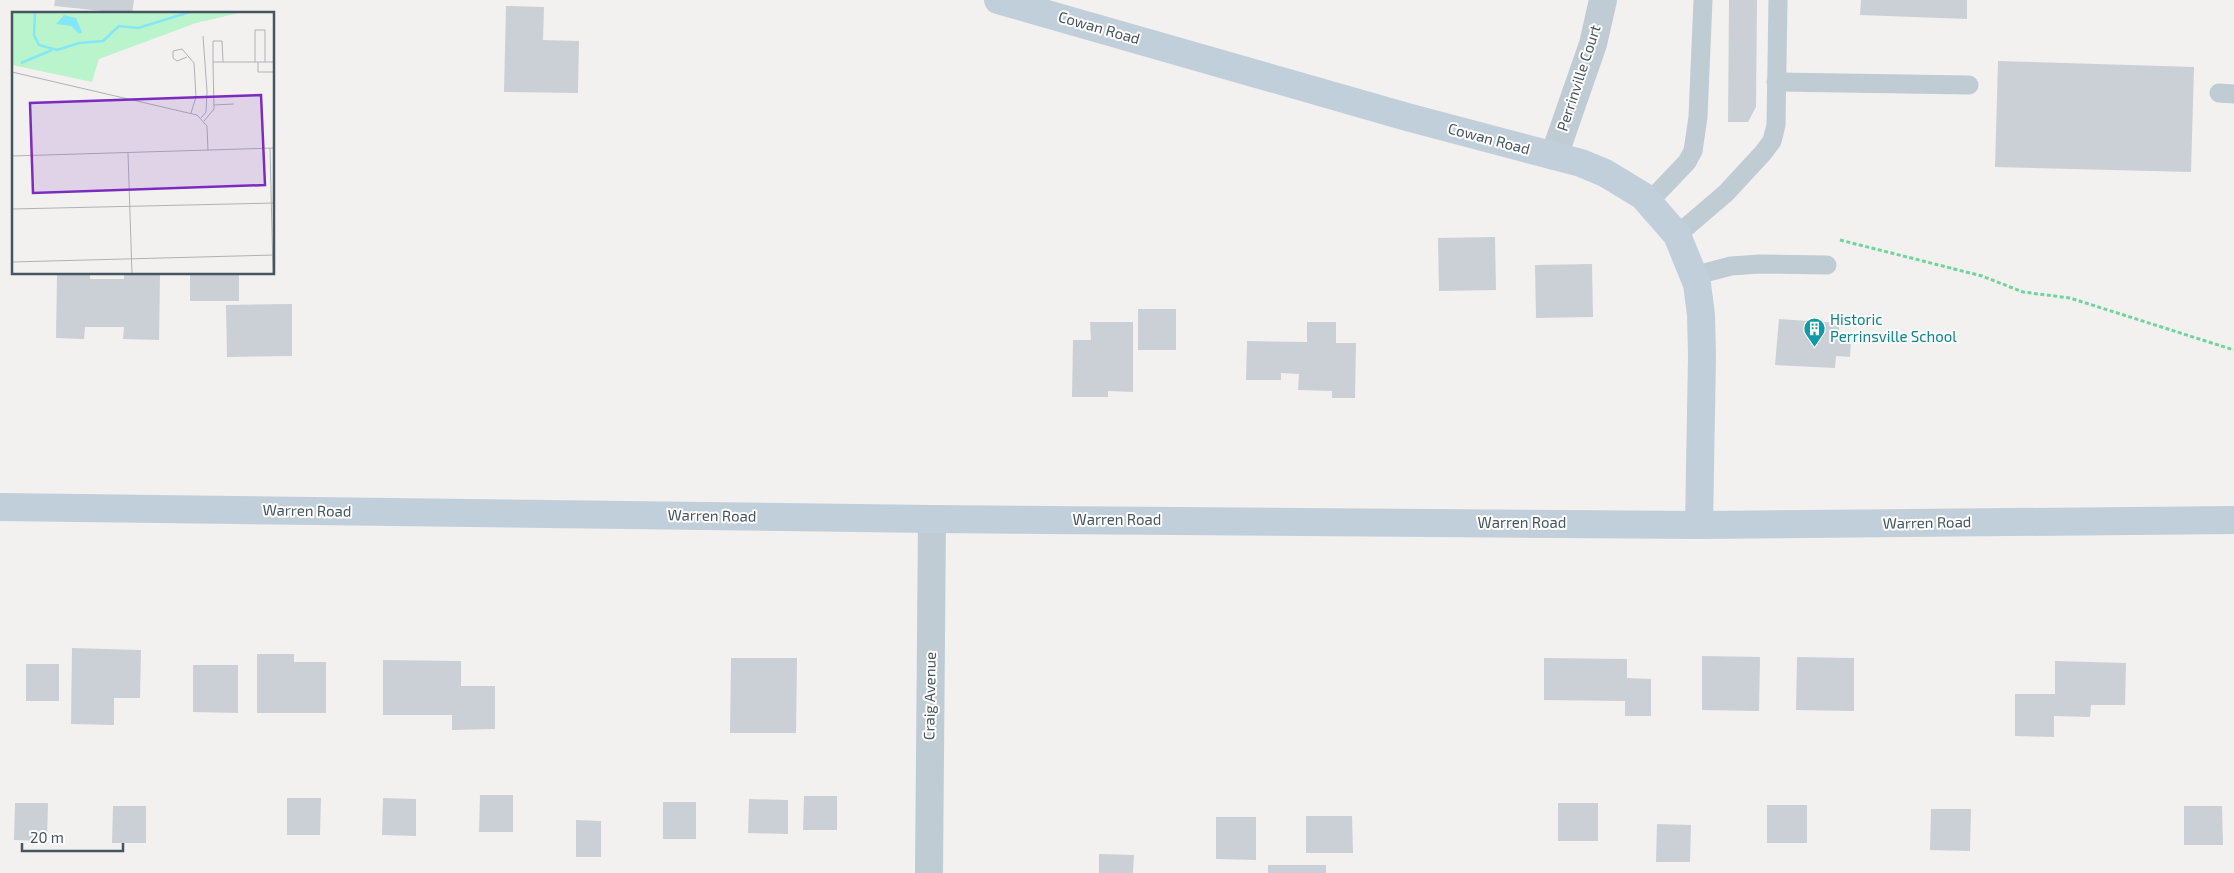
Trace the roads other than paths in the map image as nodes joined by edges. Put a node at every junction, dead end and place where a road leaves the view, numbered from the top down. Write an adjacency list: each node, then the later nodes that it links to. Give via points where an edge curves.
1 (998, 0): 7 (main road, Cowan Road)
2 (1603, 0): 7 (street, Perrinville Court, via 1593,44)
3 (1703, 0): 8 (lane, via 1698,117 1693,152)
4 (1778, 0): 5 (lane)
5 (1776, 82): 6 (lane); 9 (lane, via 1776,124 1772,141 1726,193)
6 (1969, 85)
7 (1554, 156): 8 (main road, Cowan Road, via 1605,173 1643,196)
8 (1648, 203): 9 (main road, Cowan Road)
9 (1677, 235): 11 (main road, Cowan Road)
10 (1826, 265): 11 (lane, via 1731,266)
11 (1693, 276): 15 (main road, Cowan Road, via 1701,315 1702,356)
12 (0, 507): 13 (main road, Warren Road)
13 (932, 519): 15 (main road, Warren Road); 16 (street, Craig Avenue)
14 (2234, 520): 15 (main road, Warren Road)
15 (1698, 525)
16 (929, 873)

